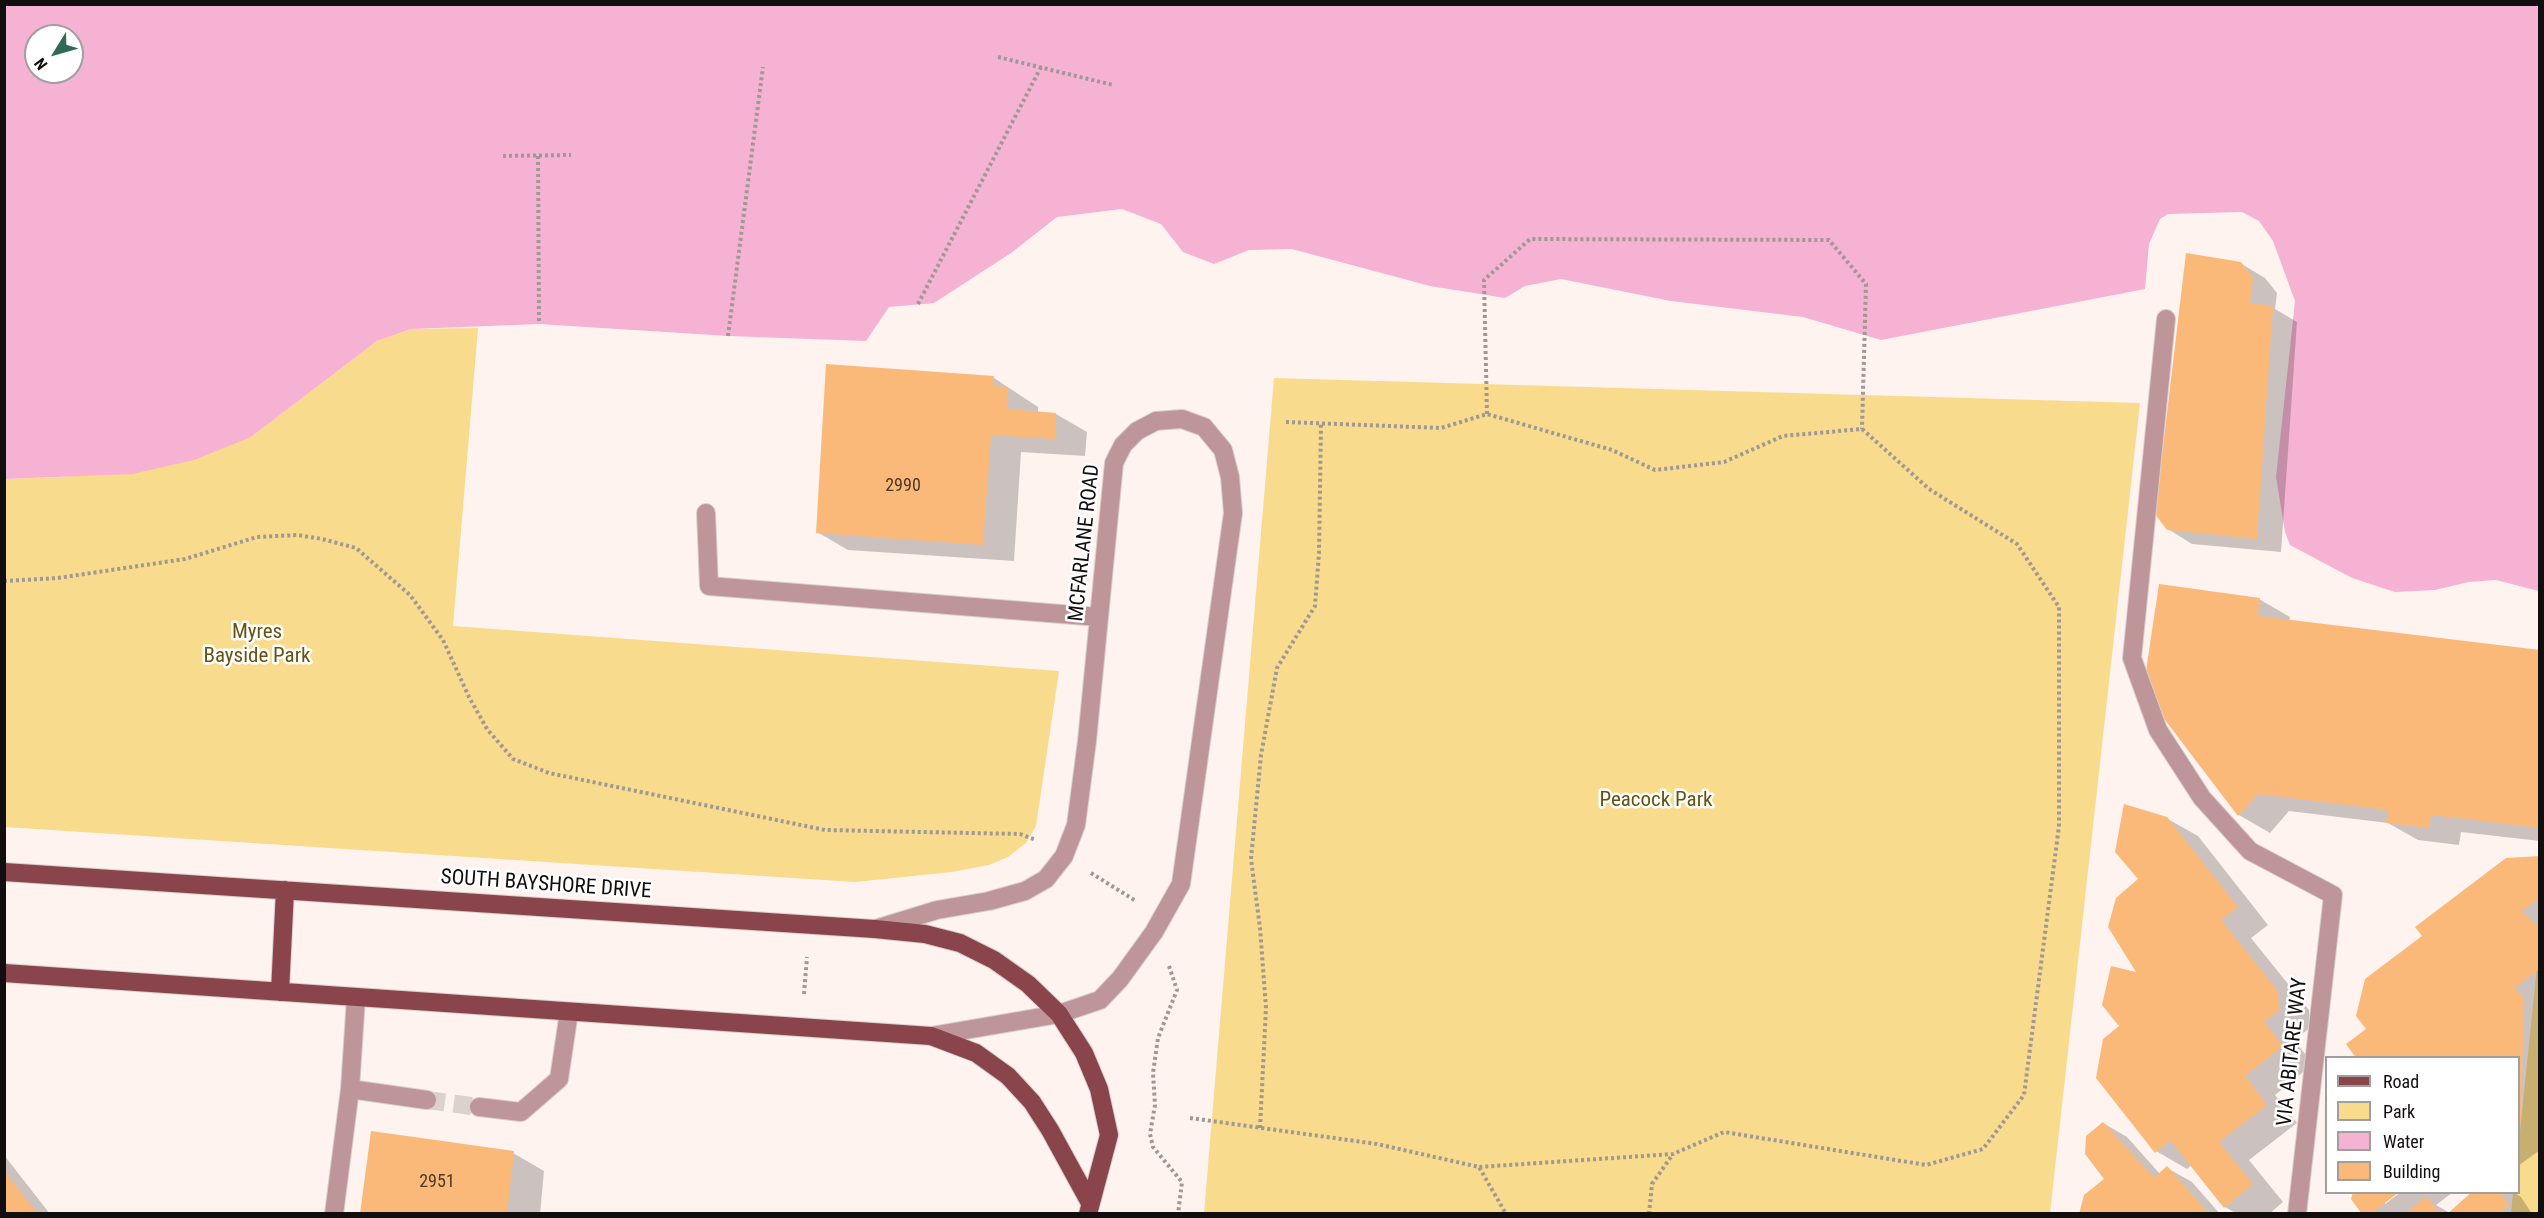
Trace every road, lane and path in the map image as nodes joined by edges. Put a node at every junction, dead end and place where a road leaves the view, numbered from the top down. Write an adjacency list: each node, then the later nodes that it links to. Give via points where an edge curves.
1 (998, 57): 3 (path)
2 (763, 67): 11 (path)
3 (1041, 68): 4 (path); 8 (path)
4 (1113, 85)
5 (571, 155): 7 (path)
6 (503, 156): 7 (path)
7 (538, 156): 10 (path)
8 (918, 304)
9 (2166, 319): 46 (street, VIA ABITARE WAY, via 2132,658 2157,730 2202,798 2250,851 2333,896)
10 (539, 324)
11 (728, 336)
12 (1487, 414): 14 (path, via 1441,428); 15 (path, via 1612,450 1655,470 1724,462 1783,436); 15 (path, via 1484,280 1530,239 1829,240 1866,284)
13 (1286, 422): 14 (path)
14 (1321, 423): 38 (path, via 1315,606 1277,668 1261,755 1251,859 1266,1008)
15 (1862, 429): 39 (path, via 1929,489 2017,544 2059,606 2059,826 2024,1095 1983,1149 1926,1165 1724,1132)
16 (706, 513): 18 (street, via 709,586)
17 (4, 581): 19 (path, via 58,578 185,559 257,537 298,535 322,539 356,548 410,595 443,640 487,729 513,759 549,773 611,788 825,830 1020,834)
18 (1099, 617): 24 (street, MCFARLANE ROAD, via 1076,825 1070,847 1059,864 1046,879 1025,891 937,910); 32 (street, MCFARLANE ROAD, via 1114,463 1137,431 1156,421 1182,419 1204,427 1223,450 1233,513 1181,884 1154,932 1120,979 1100,1000)
19 (1046, 845)
20 (1084, 869): 23 (path)
21 (4, 872): 22 (main road, SOUTH BAYSHORE DRIVE)
22 (285, 890): 24 (main road, SOUTH BAYSHORE DRIVE); 28 (main road)
23 (1141, 905)
24 (875, 929): 32 (main road, SOUTH BAYSHORE DRIVE, via 926,934 960,943 1028,984)
25 (808, 950): 30 (path)
26 (1168, 962): 43 (path, via 1177,990 1158,1038 1150,1134 1152,1147 1182,1182)
27 (4, 974): 28 (main road)
28 (280, 993): 29 (main road)
29 (356, 998): 31 (main road); 34 (street)
30 (804, 998)
31 (569, 1012): 33 (main road); 36 (street, via 559,1079 521,1112)
32 (1059, 1014): 33 (street, MCFARLANE ROAD); 41 (main road, via 1084,1053 1099,1089 1109,1135)
33 (932, 1036): 41 (main road, via 976,1053 1008,1076 1032,1102)
34 (350, 1089): 35 (street); 42 (street)
35 (427, 1100)
36 (479, 1107)
37 (1190, 1118): 38 (path)
38 (1260, 1128): 40 (path, via 1377,1144)
39 (1673, 1154): 40 (path); 45 (path, via 1652,1184)
40 (1479, 1167): 44 (path)
41 (1089, 1208)
42 (334, 1214)
43 (1178, 1214)
44 (1506, 1214)
45 (1649, 1214)
46 (2297, 1214)

